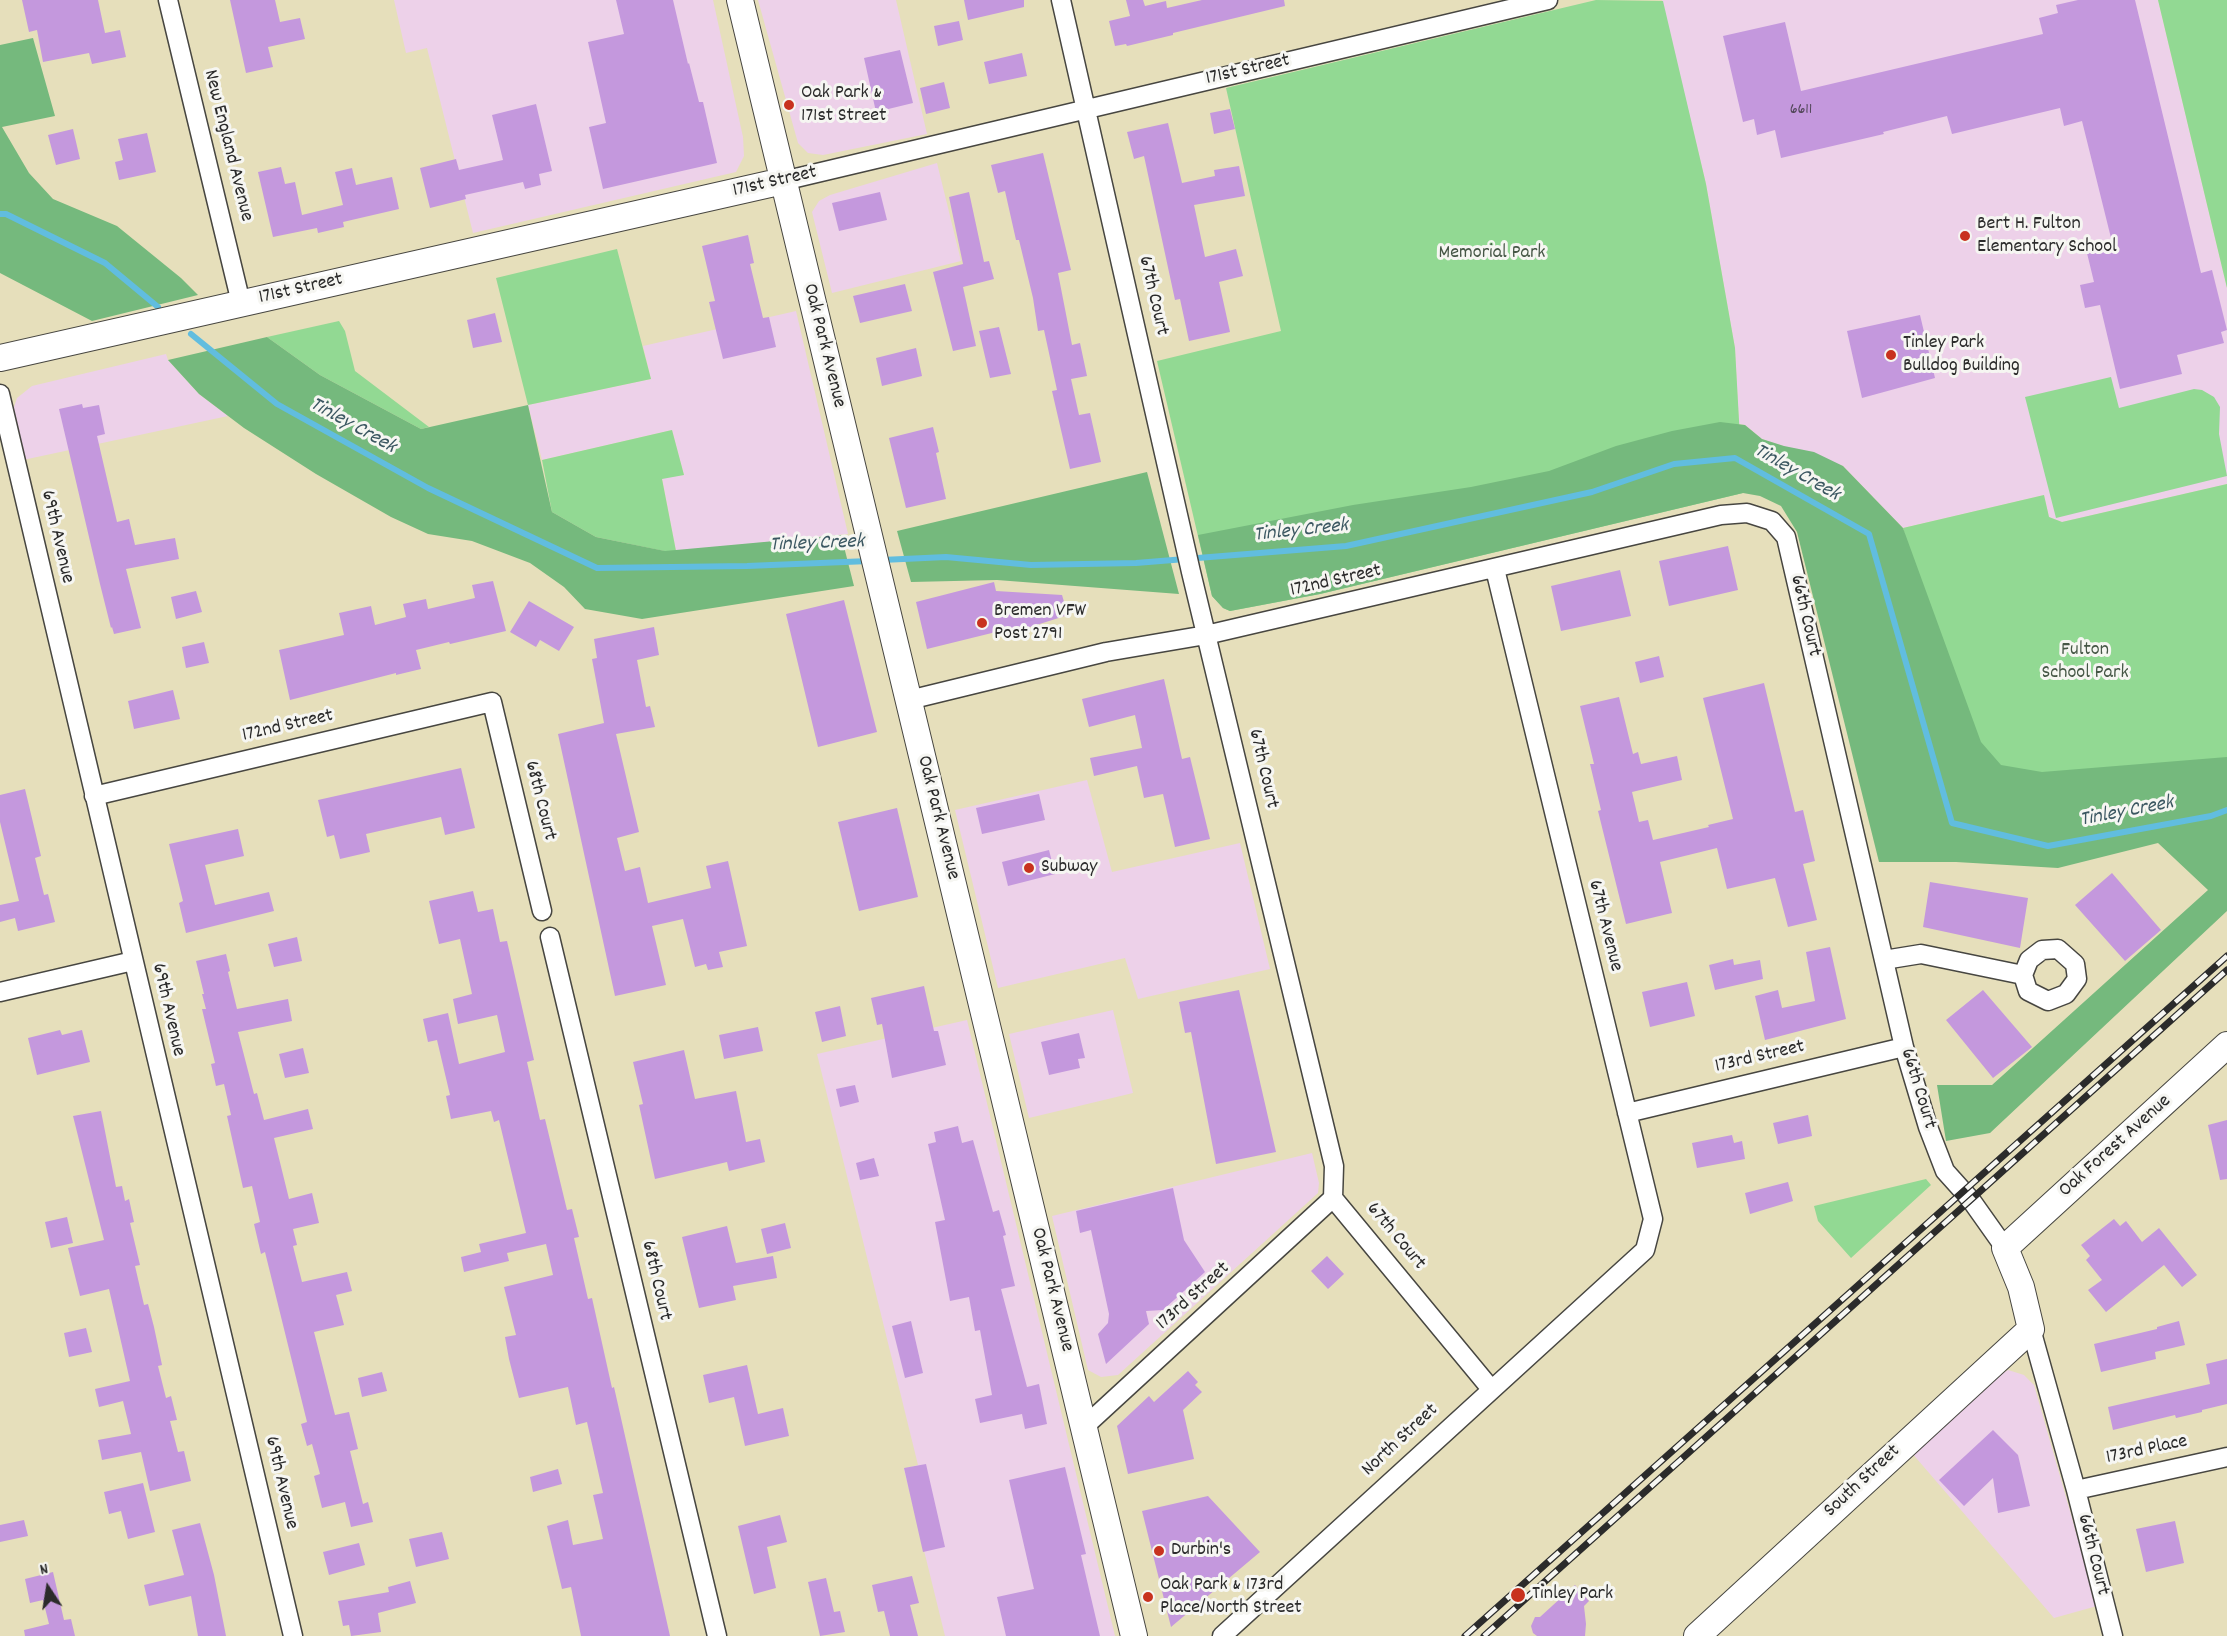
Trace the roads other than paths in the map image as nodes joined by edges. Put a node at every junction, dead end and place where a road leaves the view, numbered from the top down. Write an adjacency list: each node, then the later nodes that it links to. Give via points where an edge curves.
1 (168, 0): 7 (street, New England Avenue)
2 (740, 0): 6 (street, Oak Park Avenue)
3 (1061, 0): 5 (street, 67th Court)
4 (1548, 0): 5 (street, 171st Street)
5 (1087, 110): 6 (street, 171st Street); 12 (street, 67th Court)
6 (783, 181): 7 (street, 171st Street); 13 (street, Oak Park Avenue)
7 (242, 303): 8 (street, 171st Street)
8 (0, 358)
9 (0, 394): 15 (street, 69th Avenue)
10 (1772, 521): 11 (street, 172nd Street, via 1747,513 1721,515); 18 (street, 66th Court, via 1786,537)
11 (1494, 568): 12 (street, 172nd Street); 24 (street, 67th Avenue)
12 (1206, 635): 13 (street, 172nd Street, via 1106,651); 25 (street, 67th Court, via 1334,1166)
13 (909, 700): 30 (street, Oak Park Avenue)
14 (492, 702): 15 (street, 172nd Street); 16 (street, 68th Court)
15 (94, 796): 19 (street, 69th Avenue)
16 (542, 912)
17 (550, 937): 34 (street, 68th Court)
18 (1884, 960): 20 (street, via 1921,954); 23 (street, 66th Court)
19 (133, 961): 21 (street); 33 (street, 69th Avenue)
20 (2023, 975)
21 (0, 992)
22 (2227, 1045): 26 (street, Oak Forest Avenue)
23 (1904, 1047): 24 (street, 173rd Street); 26 (street, 66th Court, via 1945,1171)
24 (1627, 1113): 27 (street, 67th Avenue, via 1653,1219 1645,1250)
25 (1333, 1198): 29 (street, 67th Court); 30 (street, 173rd Street)
26 (2005, 1248): 28 (street, 66th Court, via 2021,1287)
27 (1612, 1281): 29 (street, North Street)
28 (2031, 1329): 32 (street, 66th Court); 37 (street, South Street)
29 (1491, 1389): 36 (street, North Street)
30 (1084, 1427): 35 (street, Oak Park Avenue)
31 (2227, 1457): 32 (street, 173rd Place)
32 (2076, 1490): 38 (street, 66th Court)
33 (293, 1636)
34 (717, 1636)
35 (1134, 1636)
36 (1222, 1636)
37 (1697, 1636)
38 (2113, 1636)

